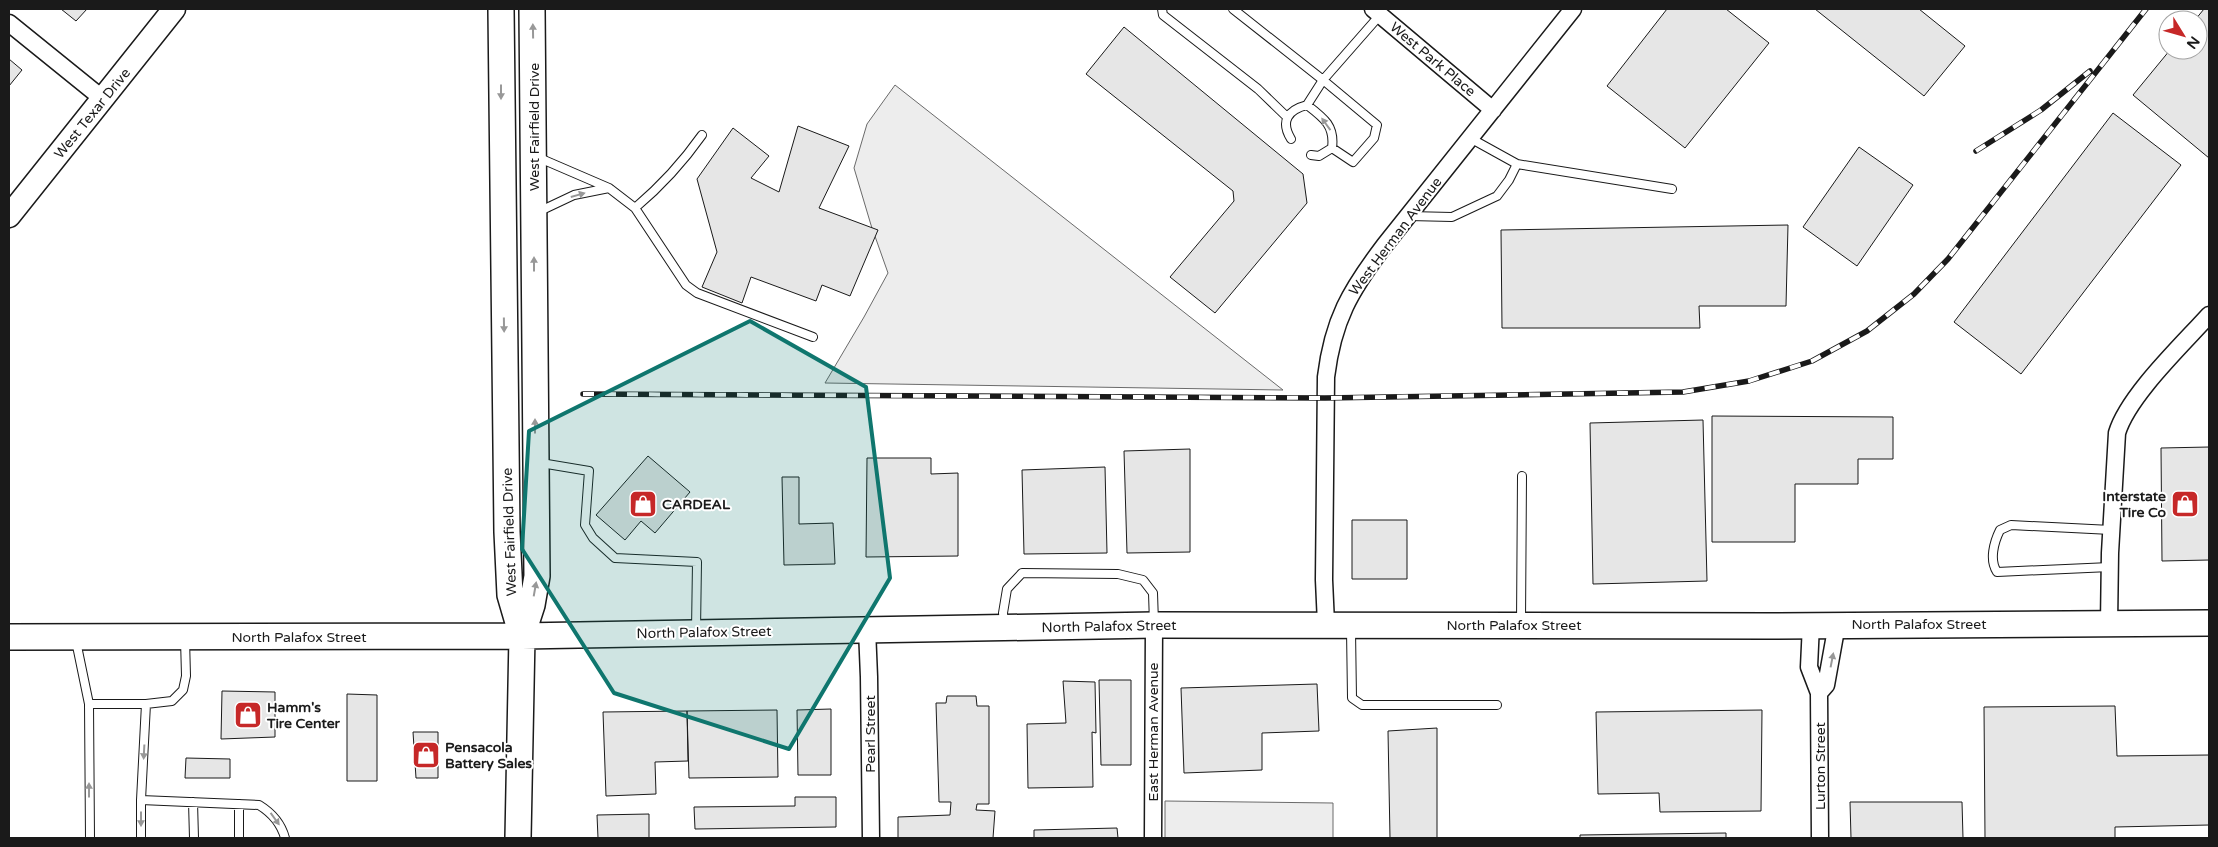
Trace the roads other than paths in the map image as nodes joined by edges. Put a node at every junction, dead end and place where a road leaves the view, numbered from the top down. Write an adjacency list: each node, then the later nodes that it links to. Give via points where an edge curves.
1 (174, 9): 10 (main road, West Texar Drive)
2 (501, 9): 44 (main road, West Fairfield Drive, one-way to 44, via 507,532 510,595)
3 (532, 9): 19 (main road, West Fairfield Drive, one-way to 3)
4 (1162, 9): 13 (lane, via 1163,15)
5 (1233, 9): 9 (lane)
6 (1574, 9): 12 (street, West Herman Avenue)
7 (1376, 12): 9 (lane); 12 (street, West Park Place)
8 (9, 23): 10 (street)
9 (1323, 80): 11 (lane); 17 (lane, via 1377,125 1374,138 1353,162)
10 (102, 99): 25 (main road, West Texar Drive)
11 (1308, 105): 13 (lane, via 1296,108); 17 (lane, one-way to 11, via 1334,136 1329,125)
12 (1493, 110): 15 (street, West Herman Avenue)
13 (1288, 116): 16 (lane, via 1285,130)
14 (702, 135): 23 (lane, via 690,153)
15 (1470, 138): 20 (lane); 26 (street, West Herman Avenue)
16 (1290, 139)
17 (1332, 148): 18 (lane, via 1319,156)
18 (1311, 155)
19 (534, 156): 21 (lane); 24 (main road, West Fairfield Drive)
20 (1517, 164): 22 (lane); 26 (lane, via 1510,180 1497,196 1452,217)
21 (609, 188): 23 (lane); 24 (lane, one-way to 21, via 574,195)
22 (1672, 189)
23 (635, 208): 28 (lane, via 686,285 697,293)
24 (534, 214): 29 (main road, West Fairfield Drive, one-way to 24)
25 (9, 216)
26 (1408, 216): 34 (street, West Herman Avenue, via 1349,296 1328,353 1324,419)
27 (2209, 315): 31 (street, via 2135,399 2121,421 2117,434)
28 (813, 337)
29 (536, 462): 43 (lane, via 589,471 585,524 593,538 615,558 696,562); 44 (main road, West Fairfield Drive, one-way to 29, via 537,576)
30 (1522, 476): 40 (lane)
31 (2111, 530): 32 (street); 32 (lane, via 2011,525 2000,530 1995,539 1993,565 1997,572)
32 (2110, 568): 38 (street)
33 (2209, 623): 38 (main road, North Palafox Street)
34 (1326, 624): 35 (main road, North Palafox Street); 39 (main road, North Palafox Street)
35 (1351, 624): 40 (main road, North Palafox Street); 51 (lane, via 1352,698 1362,705)
36 (1811, 624): 37 (main road, North Palafox Street); 40 (main road, North Palafox Street); 48 (street, Lurton Street, via 1809,668)
37 (1837, 624): 38 (main road, North Palafox Street); 48 (street, Lurton Street, one-way to 37, via 1826,685)
38 (2109, 624)
39 (1154, 625): 41 (main road, North Palafox Street); 41 (lane, via 1153,593 1143,580 1118,574 1022,573 1007,588); 62 (street, East Herman Avenue)
40 (1521, 625)
41 (1004, 627): 42 (main road, North Palafox Street)
42 (867, 629): 43 (main road, North Palafox Street); 61 (street, Pearl Street)
43 (696, 632): 44 (main road, North Palafox Street)
44 (522, 636): 47 (main road, North Palafox Street); 55 (main road)
45 (9, 638): 46 (main road, North Palafox Street)
46 (75, 638): 47 (main road, North Palafox Street); 49 (lane)
47 (185, 638): 50 (lane, via 183,690 172,700)
48 (1819, 693): 63 (street, Lurton Street)
49 (89, 704): 50 (lane); 56 (lane, one-way to 49)
50 (146, 704): 52 (lane, one-way to 52)
51 (1497, 705)
52 (141, 800): 53 (lane); 57 (lane, one-way to 57)
53 (193, 802): 54 (lane); 58 (lane)
54 (239, 804): 59 (lane); 60 (lane, one-way to 60, via 259,805 272,813)
55 (512, 834)
56 (90, 838)
57 (141, 838)
58 (194, 838)
59 (239, 838)
60 (285, 838)
61 (871, 838)
62 (1153, 838)
63 (1820, 838)

